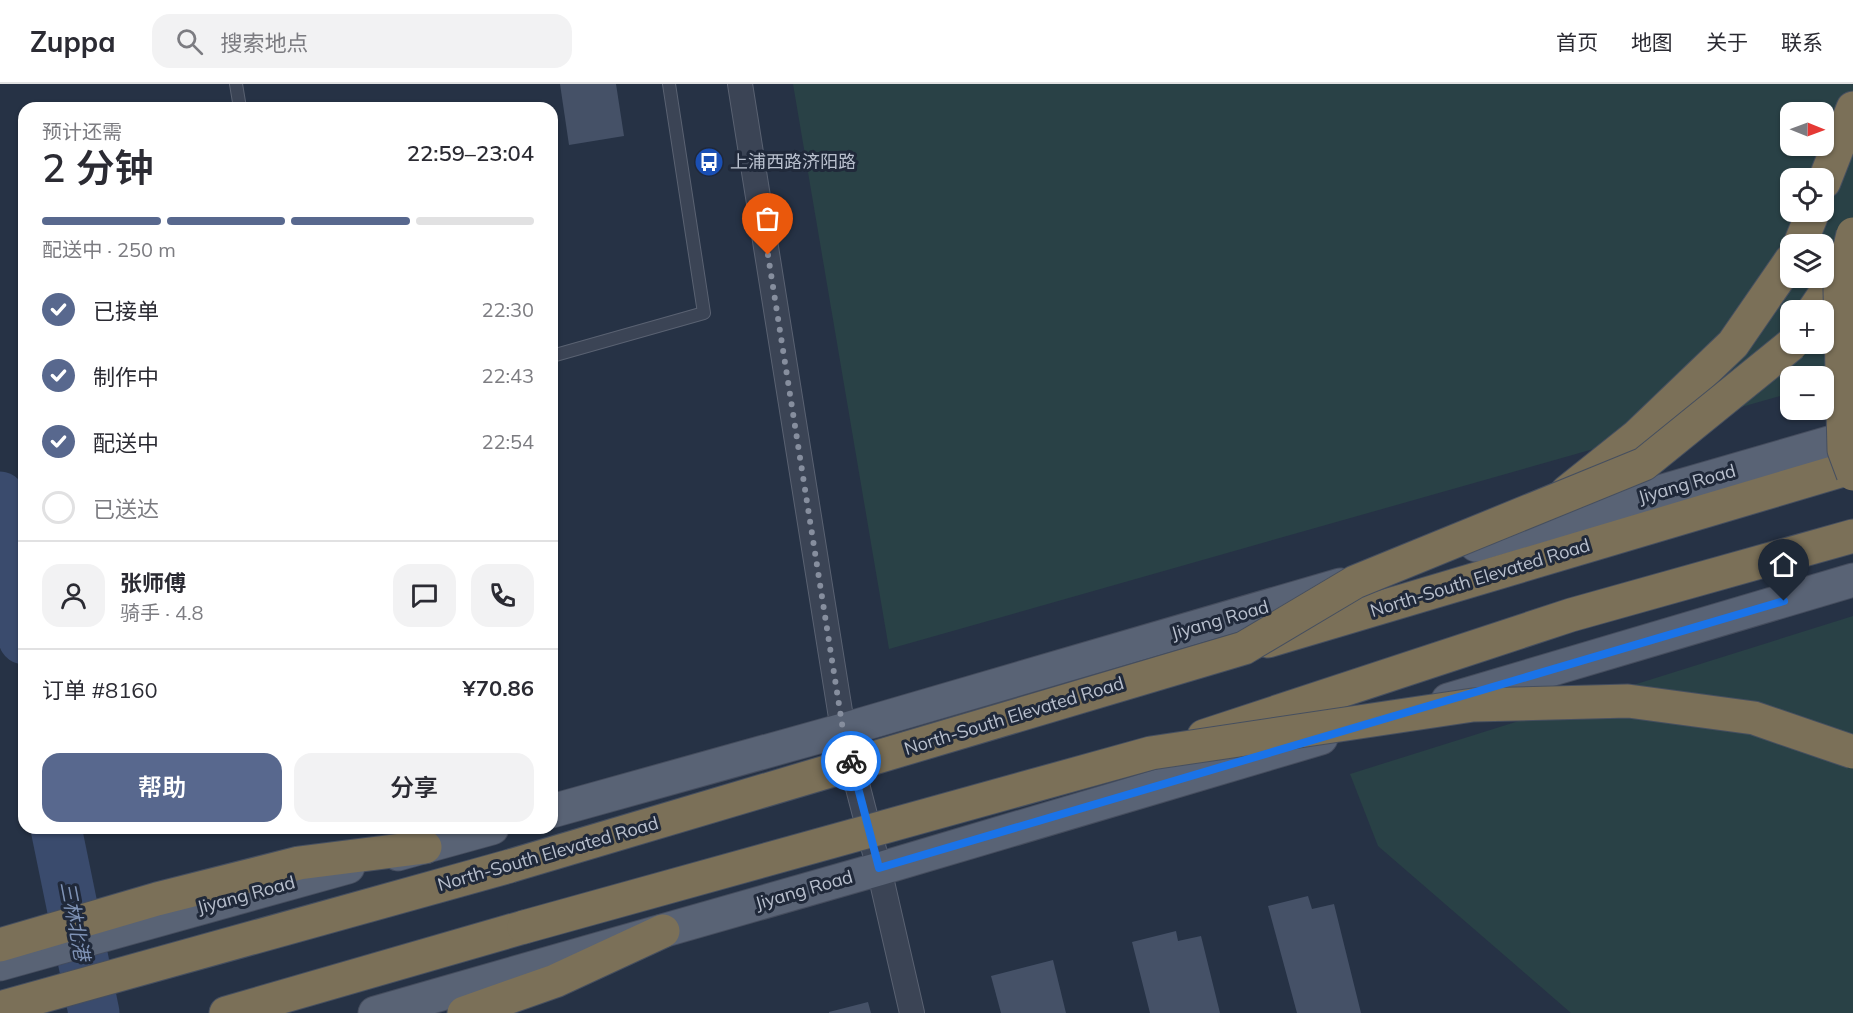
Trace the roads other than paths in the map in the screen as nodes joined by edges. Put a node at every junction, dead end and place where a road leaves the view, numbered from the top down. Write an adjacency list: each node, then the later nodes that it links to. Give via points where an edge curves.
1 (236, 84): 4 (lane)
2 (669, 84): 11 (lane, via 704,313)
3 (740, 84): 20 (street)
4 (239, 102)
5 (1853, 108): 6 (highway)
6 (1829, 168)
7 (1853, 234): 15 (highway, bridge, via 1840,290 1844,450)
8 (1853, 251): 10 (highway, bridge)
9 (1780, 276): 16 (highway, via 1733,344 1637,436)
10 (1821, 300)
11 (558, 354)
12 (1780, 354): 16 (highway, bridge, via 1644,464)
13 (1853, 436): 20 (main road, Jiyang Road)
14 (1853, 467): 19 (highway, North-South Elevated Road, bridge)
15 (1853, 474)
16 (1558, 498): 19 (highway, bridge, via 1354,582)
17 (1853, 536): 22 (highway, bridge, via 1571,615)
18 (1853, 580): 26 (main road, Jiyang Road)
19 (1244, 648): 31 (highway, North-South Elevated Road, bridge, via 522,863)
20 (843, 730): 23 (main road, Jiyang Road); 26 (street)
21 (1853, 752): 22 (highway, bridge, via 1754,718 1628,701 1473,705)
22 (1151, 753): 32 (highway, bridge)
23 (558, 809)
24 (470, 834): 25 (main road)
25 (425, 846): 27 (highway, via 299,863)
26 (879, 868): 28 (main road, Jiyang Road); 35 (street)
27 (152, 910): 29 (highway); 30 (main road)
28 (663, 931): 33 (main road, Jiyang Road); 34 (highway, via 555,981)
29 (0, 945)
30 (0, 964)
31 (0, 1008)
32 (226, 1013)
33 (375, 1013)
34 (464, 1013)
35 (912, 1013)

